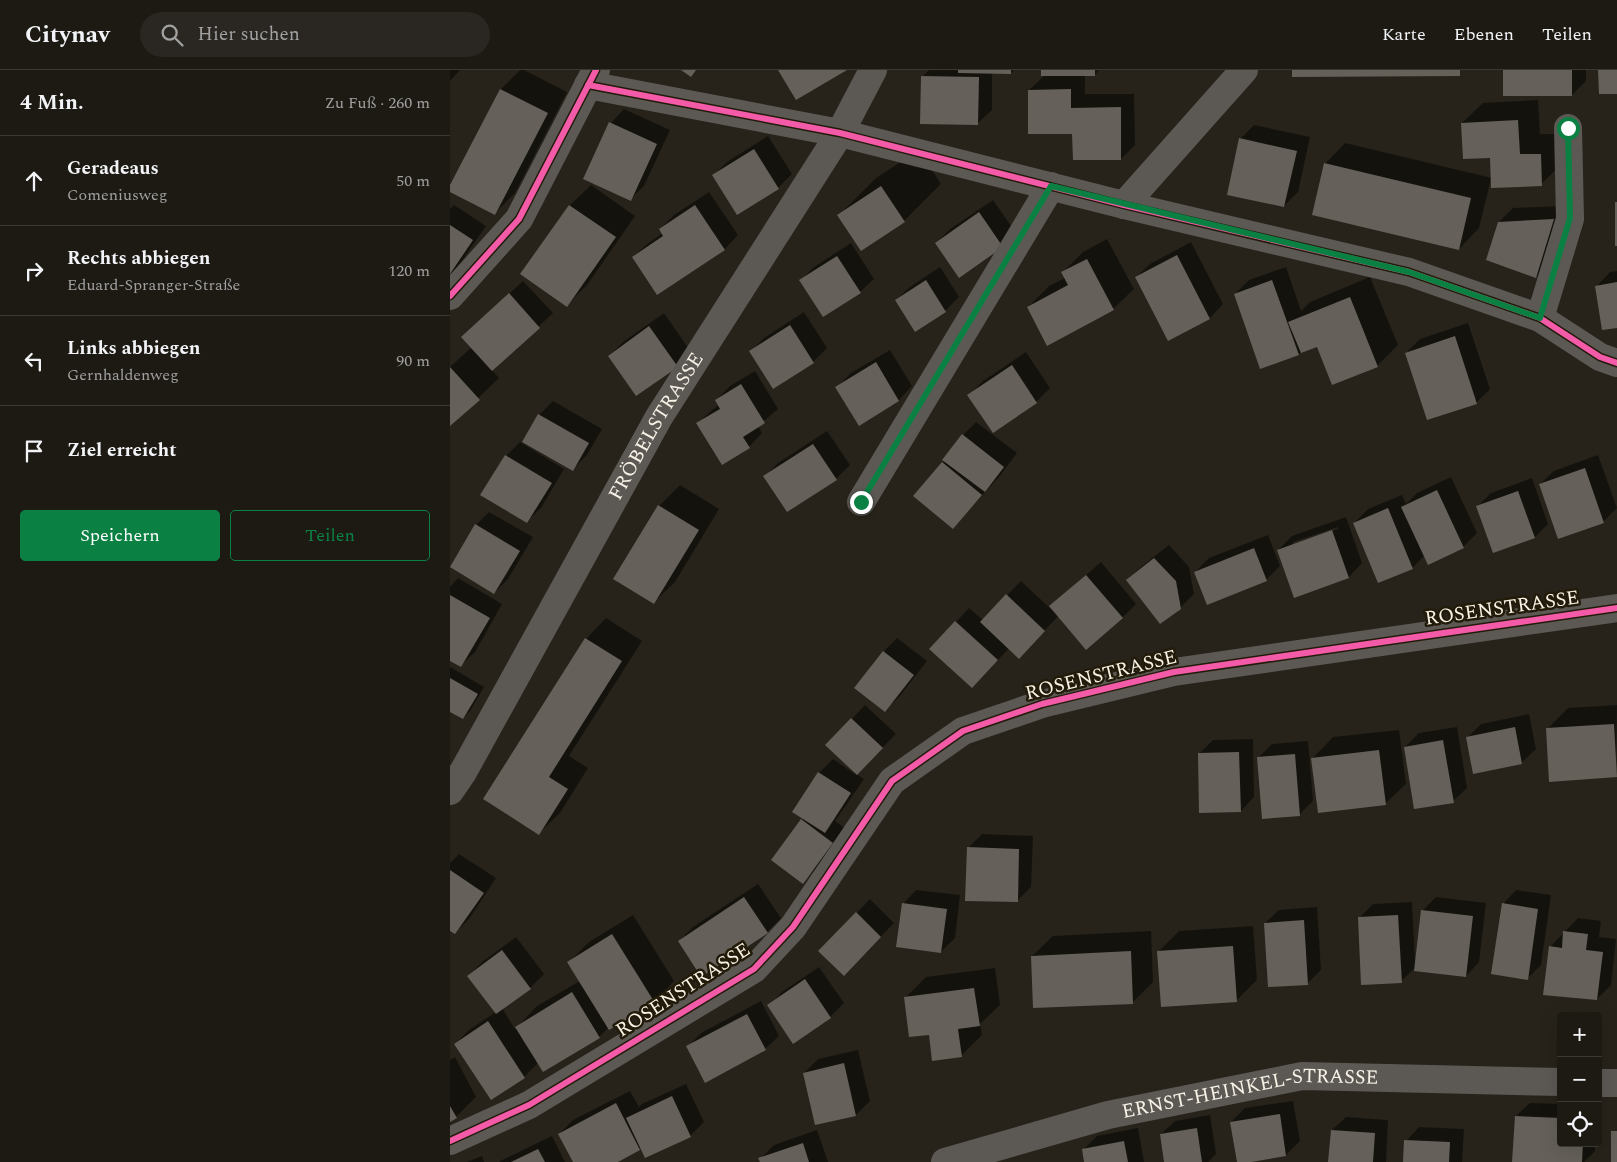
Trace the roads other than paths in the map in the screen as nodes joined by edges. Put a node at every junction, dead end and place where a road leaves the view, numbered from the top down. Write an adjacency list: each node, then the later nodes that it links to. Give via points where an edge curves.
1 (873, 70): 5 (street, FRÖBELSTRASSE)
2 (1244, 70): 7 (street)
3 (592, 77): 5 (street); 8 (street, via 519,218)
4 (1568, 128): 9 (street, via 1570,218)
5 (840, 133): 6 (street); 13 (street, FRÖBELSTRASSE, via 660,417)
6 (1051, 186): 7 (street); 11 (street)
7 (1124, 205): 9 (street, via 1409,272)
8 (450, 296)
9 (1540, 318): 10 (street, via 1600,357)
10 (1617, 363)
11 (861, 502)
12 (1617, 608): 17 (street, ROSENSTRASSE, via 1174,672 1042,704 963,731 892,781 793,927 754,969 529,1105)
13 (450, 791)
14 (1557, 1082): 18 (street, ERNST-HEINKEL-STRASSE, via 1302,1076 1108,1114)
15 (1602, 1083): 16 (street)
16 (1617, 1083)
17 (450, 1141)
18 (945, 1162)

